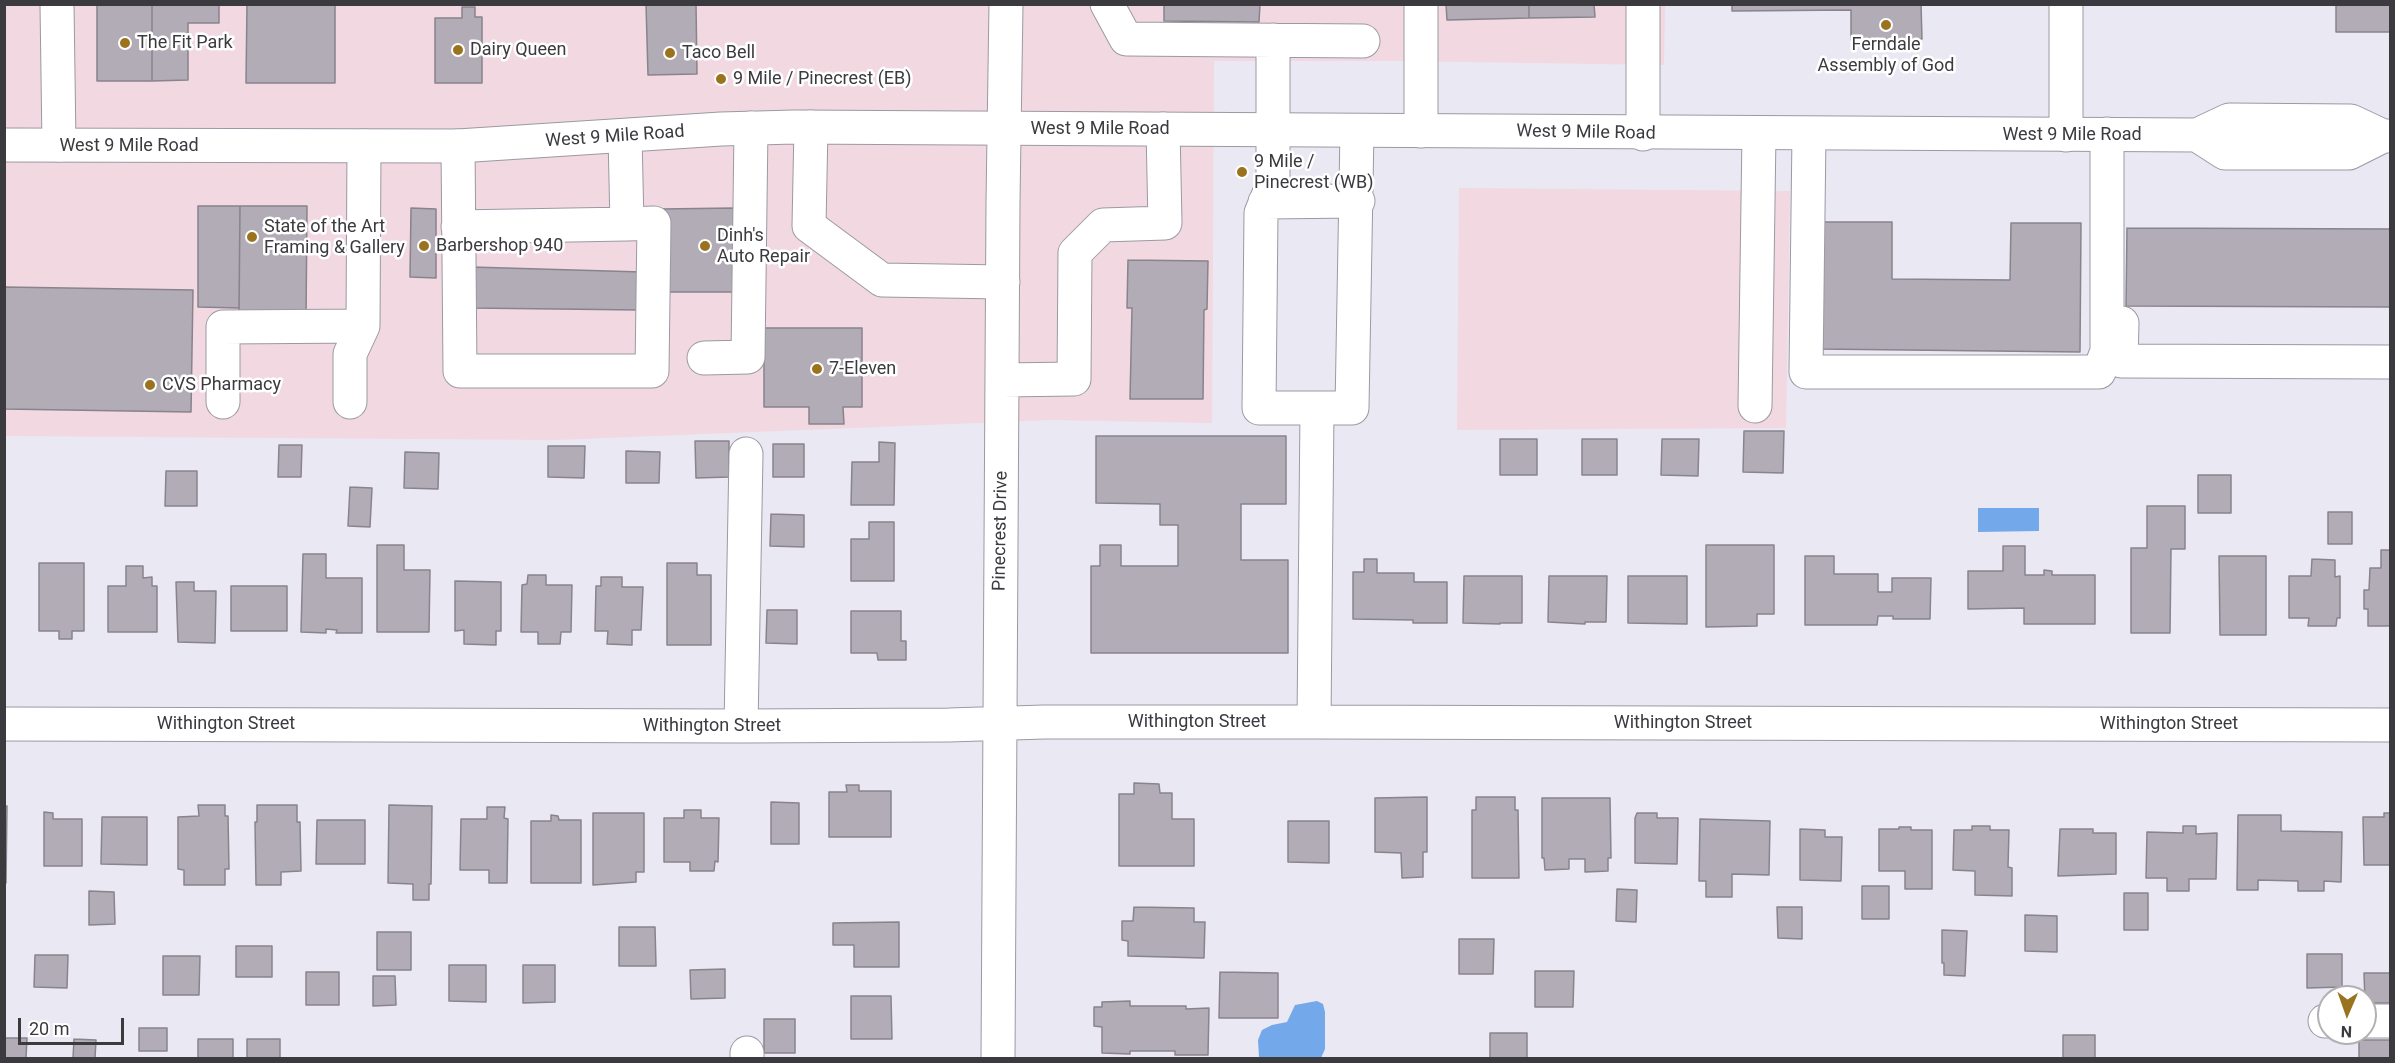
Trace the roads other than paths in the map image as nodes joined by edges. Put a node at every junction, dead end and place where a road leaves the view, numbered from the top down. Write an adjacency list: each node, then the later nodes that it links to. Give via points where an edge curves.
1 (57, 4): 24 (street)
2 (1006, 4): 11 (street, Pinecrest Drive)
3 (1107, 4): 7 (street, via 1126,39)
4 (1420, 4): 15 (street)
5 (1643, 4): 16 (street)
6 (2066, 4): 19 (street)
7 (1272, 40): 8 (street); 13 (street)
8 (1363, 41)
9 (811, 127): 10 (street, West 9 Mile Road); 11 (street, West 9 Mile Road); 31 (street, via 809,226 882,280)
10 (752, 128): 21 (street, West 9 Mile Road); 33 (street, via 748,357)
11 (1004, 129): 12 (street, West 9 Mile Road); 31 (street, Pinecrest Drive)
12 (1163, 129): 13 (street, West 9 Mile Road); 35 (street, via 1165,223 1103,225 1075,253 1074,380)
13 (1274, 130): 14 (street, West 9 Mile Road); 28 (street, via 1273,184)
14 (1357, 131): 15 (street, West 9 Mile Road); 27 (street)
15 (1421, 131): 16 (street, West 9 Mile Road)
16 (1643, 134): 17 (street, West 9 Mile Road)
17 (1759, 134): 18 (street, West 9 Mile Road); 38 (street)
18 (1809, 134): 19 (street, West 9 Mile Road); 20 (street, via 1806,372 2099,372 2107,351)
19 (2066, 135): 20 (street, West 9 Mile Road)
20 (2115, 135): 22 (street, West 9 Mile Road, via 2197,135 2229,120 2261,120 2351,121); 34 (street, via 2121,361)
21 (625, 136): 26 (street, West 9 Mile Road); 29 (street)
22 (2387, 136)
23 (4, 145): 24 (street, West 9 Mile Road)
24 (59, 145): 25 (street, West 9 Mile Road)
25 (364, 146): 26 (street, West 9 Mile Road); 32 (street)
26 (458, 146): 30 (street)
27 (1358, 201): 28 (street); 39 (street, via 1352,408)
28 (1265, 202): 39 (street, via 1261,213 1259,408)
29 (627, 224): 30 (street); 30 (street, via 654,223 652,371 460,370)
30 (458, 227)
31 (1003, 282): 35 (street, Pinecrest Drive)
32 (363, 326): 36 (street, via 223,327); 37 (street, via 350,354)
33 (704, 358)
34 (2391, 362)
35 (1003, 380): 42 (street, Pinecrest Drive)
36 (224, 402)
37 (350, 402)
38 (1755, 406)
39 (1317, 409): 41 (street)
40 (746, 454): 45 (street)
41 (1314, 722): 42 (street, Withington Street); 44 (street, Withington Street)
42 (1000, 723): 45 (street, Withington Street); 46 (street, Pinecrest Drive)
43 (4, 724): 45 (street, Withington Street)
44 (2391, 725)
45 (741, 726)
46 (998, 1059)

